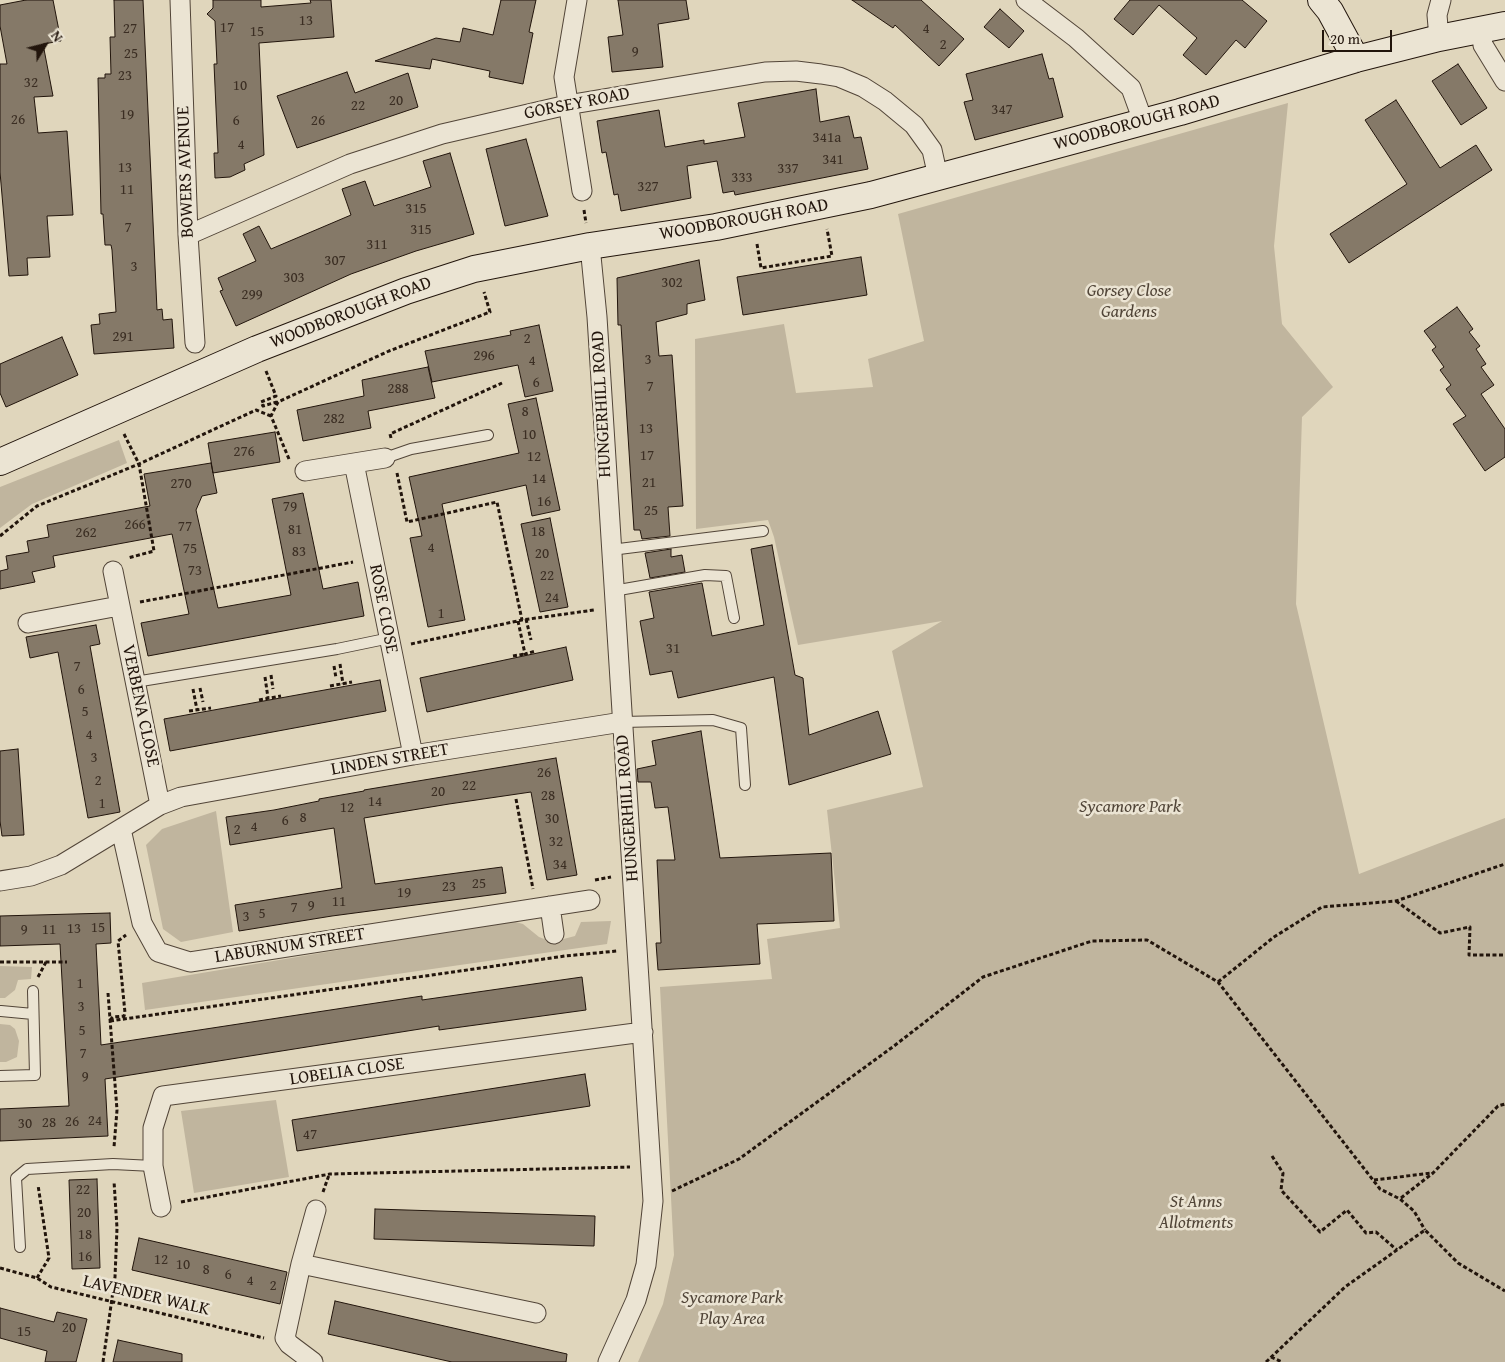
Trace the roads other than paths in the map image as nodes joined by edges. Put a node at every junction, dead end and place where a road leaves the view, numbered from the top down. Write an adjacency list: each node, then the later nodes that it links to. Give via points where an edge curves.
1 (180, 0): 14 (street, BOWERS AVENUE)
2 (577, 0): 10 (street, via 564,77)
3 (1026, 0): 11 (street, via 1076,38 1130,88)
4 (1321, 0): 8 (main road)
5 (1441, 0): 7 (street, via 1437,15)
6 (1493, 27): 7 (main road, WOODBOROUGH ROAD); 9 (street, via 1483,45)
7 (1439, 38): 8 (main road, WOODBOROUGH ROAD)
8 (1356, 59): 11 (main road, WOODBOROUGH ROAD)
9 (1505, 81)
10 (567, 105): 12 (street, GORSEY ROAD, via 765,72 796,71 839,77 885,101 914,126 932,150); 13 (street); 14 (street, GORSEY ROAD, via 493,120 377,154)
11 (1143, 122): 12 (main road, WOODBOROUGH ROAD)
12 (938, 177): 15 (main road, WOODBOROUGH ROAD, via 753,220)
13 (582, 191)
14 (188, 235): 16 (street, BOWERS AVENUE)
15 (590, 246): 19 (main road, WOODBOROUGH ROAD, via 474,269 406,291 256,349); 23 (street, HUNGERHILL ROAD)
16 (195, 343)
17 (488, 435): 18 (lane)
18 (390, 456): 20 (street)
19 (0, 462)
20 (354, 463): 21 (street); 29 (street, ROSE CLOSE)
21 (298, 468)
22 (763, 531): 23 (lane)
23 (611, 550): 25 (street, HUNGERHILL ROAD)
24 (113, 571): 26 (street, VERBENA CLOSE)
25 (614, 599): 27 (lane, via 705,575 726,576); 31 (street, HUNGERHILL ROAD)
26 (119, 606): 28 (street); 30 (street, VERBENA CLOSE)
27 (734, 618)
28 (28, 623)
29 (391, 643): 30 (lane); 32 (street, ROSE CLOSE)
30 (135, 682): 34 (street, VERBENA CLOSE)
31 (622, 722): 32 (street, LINDEN STREET); 33 (lane, via 712,720 741,728); 43 (street, HUNGERHILL ROAD)
32 (413, 755): 34 (street, LINDEN STREET, via 181,797)
33 (744, 785)
34 (160, 805): 35 (street, LINDEN STREET)
35 (121, 829): 36 (street, LINDEN STREET, via 61,865 31,876); 38 (street, LABURNUM STREET, via 142,923 158,952 190,962)
36 (0, 880)
37 (590, 900): 38 (street, LABURNUM STREET)
38 (543, 907): 39 (street)
39 (554, 934)
40 (33, 991): 42 (lane)
41 (1, 1011): 42 (lane)
42 (33, 1014): 44 (lane, via 35,1075)
43 (643, 1032): 45 (street, LOBELIA CLOSE, via 163,1096 153,1128); 52 (street, HUNGERHILL ROAD, via 653,1201 646,1265 636,1300)
44 (0, 1076)
45 (153, 1166): 46 (street, LOBELIA CLOSE); 48 (lane, via 113,1164 27,1169 16,1178)
46 (161, 1206)
47 (316, 1210): 49 (street)
48 (20, 1247)
49 (301, 1264): 50 (street); 51 (street, via 285,1338)
50 (536, 1313)
51 (313, 1362)
52 (608, 1362)

